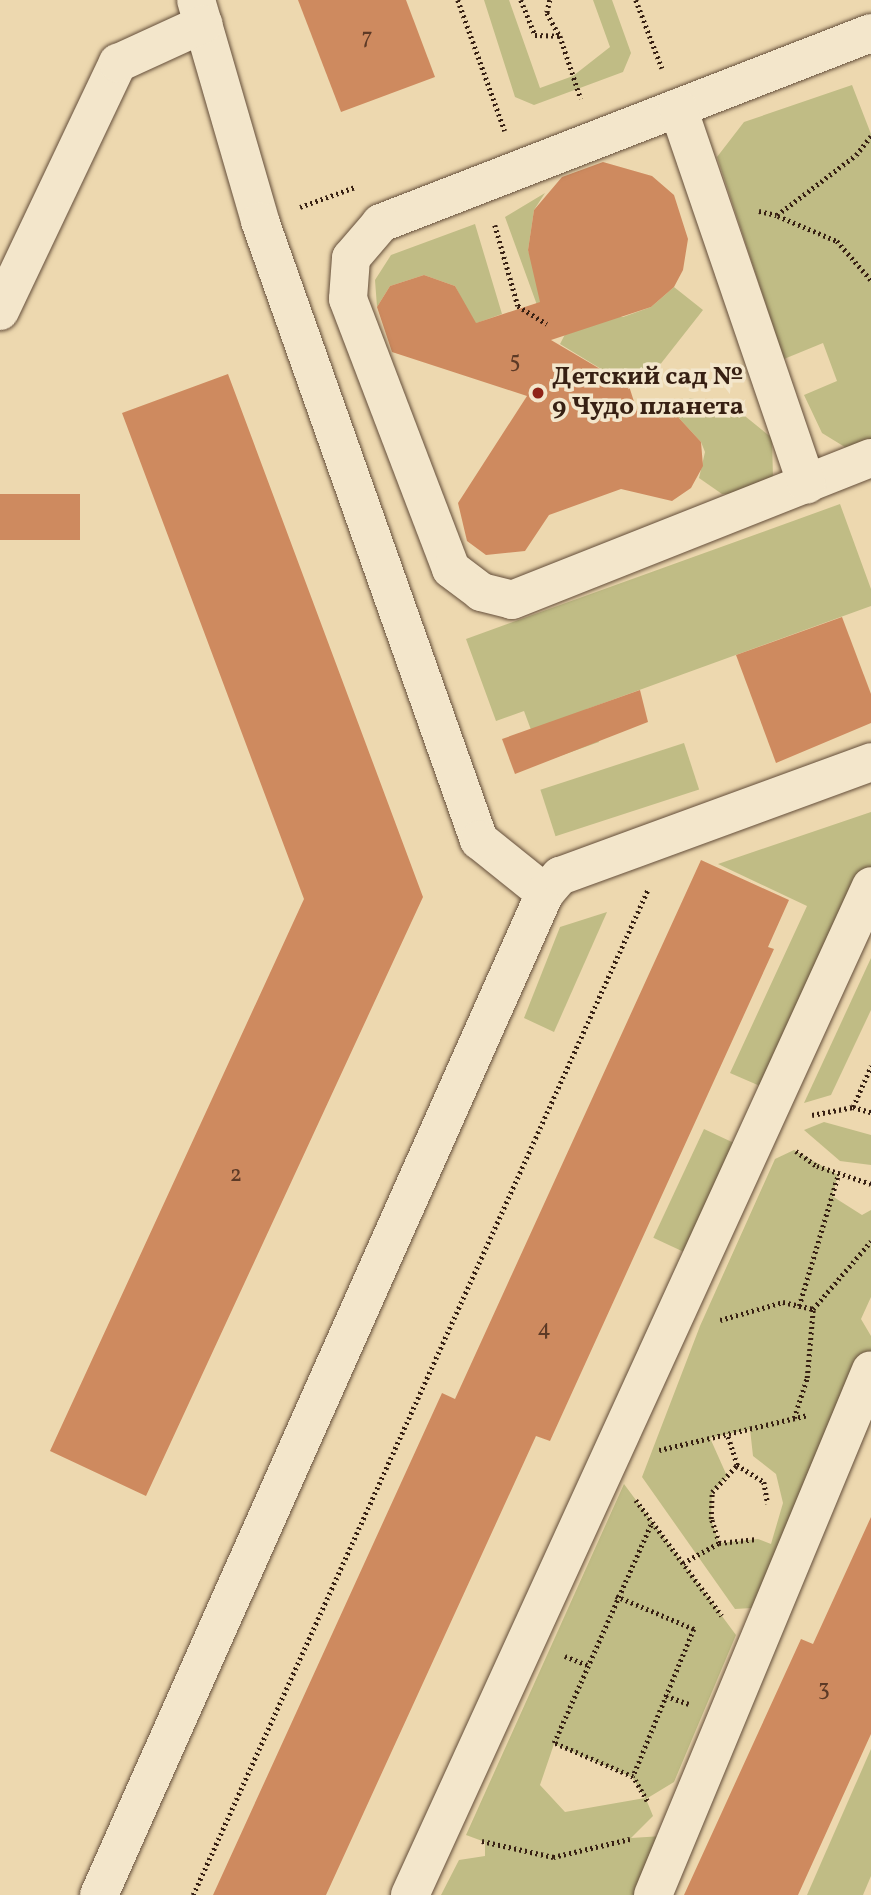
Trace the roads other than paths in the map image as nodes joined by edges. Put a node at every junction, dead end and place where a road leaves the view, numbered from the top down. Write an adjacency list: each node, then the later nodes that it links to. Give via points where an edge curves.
1 (200, 12): 4 (street, via 118,62); 9 (street, via 260,221 479,840)
2 (871, 33): 3 (street)
3 (671, 92): 6 (street); 6 (street, via 483,183 381,223 351,258 348,299 451,569 481,592 512,600)
4 (0, 311)
5 (871, 458): 6 (street)
6 (807, 484)
7 (871, 762): 9 (street, via 560,876)
8 (871, 886): 12 (street)
9 (545, 893): 11 (street)
10 (864, 1386): 13 (street)
11 (99, 1895)
12 (410, 1895)
13 (653, 1895)

